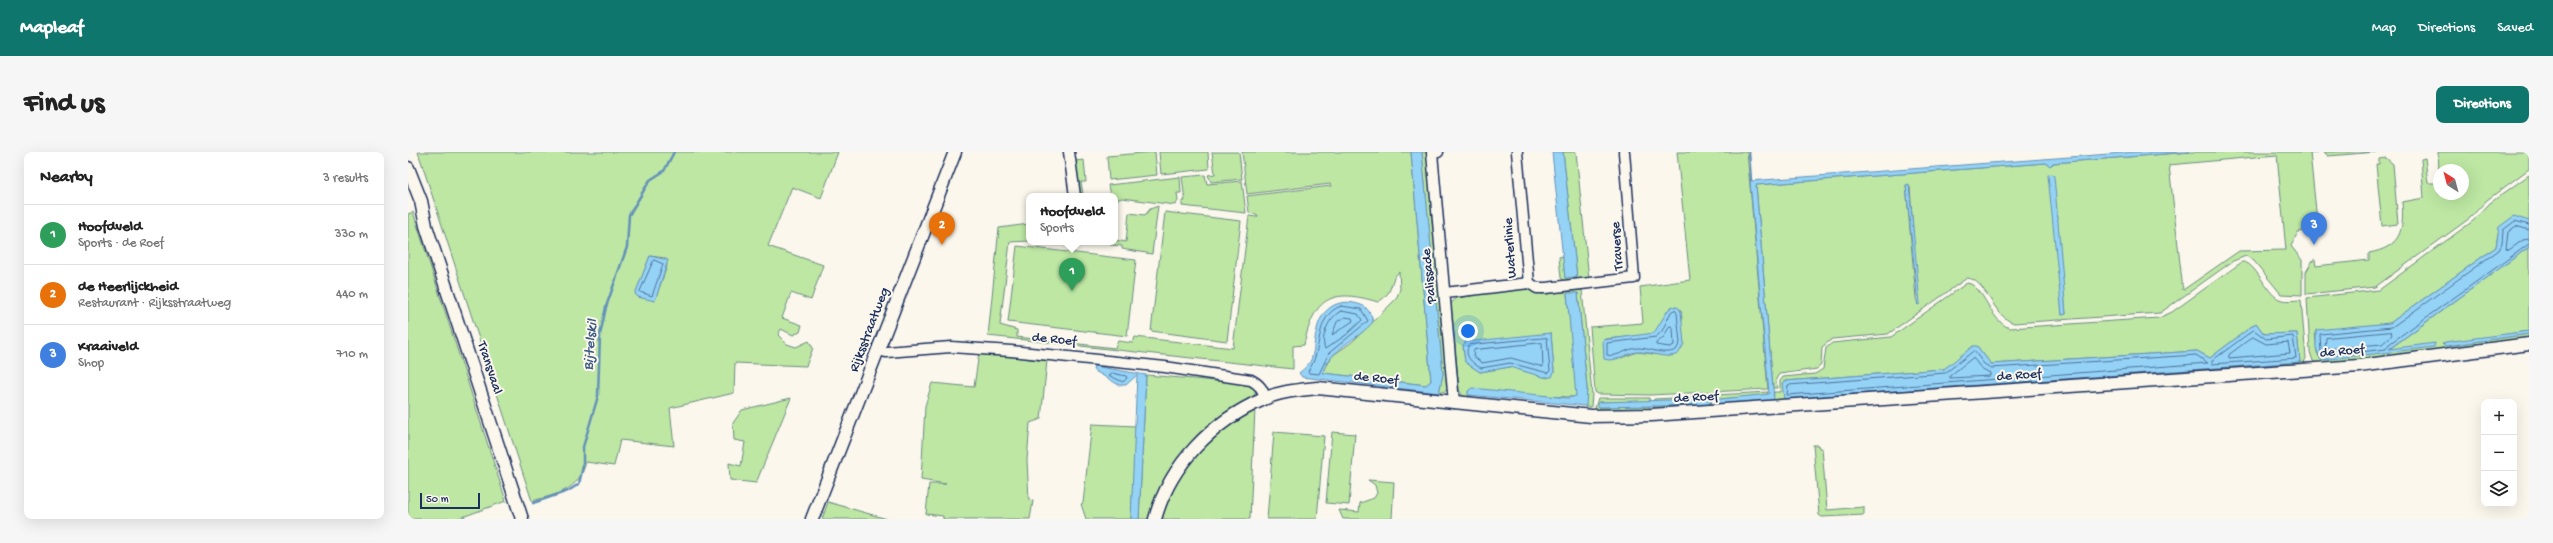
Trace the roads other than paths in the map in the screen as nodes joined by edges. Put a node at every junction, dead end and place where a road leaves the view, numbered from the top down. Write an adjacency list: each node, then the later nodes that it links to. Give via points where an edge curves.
1 (955, 152): 13 (street, Rijksstraatweg)
2 (1069, 152): 8 (street)
3 (1438, 152): 11 (street, Palissade, via 1432,153)
4 (1517, 152): 10 (street, Waterlinie)
5 (1624, 152): 10 (street, Traverse, via 1634,278 1546,288 1537,288)
6 (408, 168): 9 (street, Transvaal, via 417,188)
7 (408, 174): 9 (street, Transvaal, via 418,211)
8 (1075, 193)
9 (426, 226): 16 (street, Transvaal)
10 (1529, 283): 11 (street, Waterlinie)
11 (1445, 293): 15 (street, Palissade)
12 (2529, 344): 15 (street, de Roef, via 2359,366 1715,412 1591,416)
13 (878, 350): 14 (street, de Roef, via 886,352 951,346 1165,367 1251,380 1259,384 1264,391); 17 (street, Rijksstraatweg)
14 (1265, 399): 15 (street, de Roef, via 1287,392 1318,388); 18 (street, via 1212,431 1192,450 1173,475 1158,506)
15 (1454, 403)
16 (522, 519)
17 (812, 519)
18 (1155, 519)

